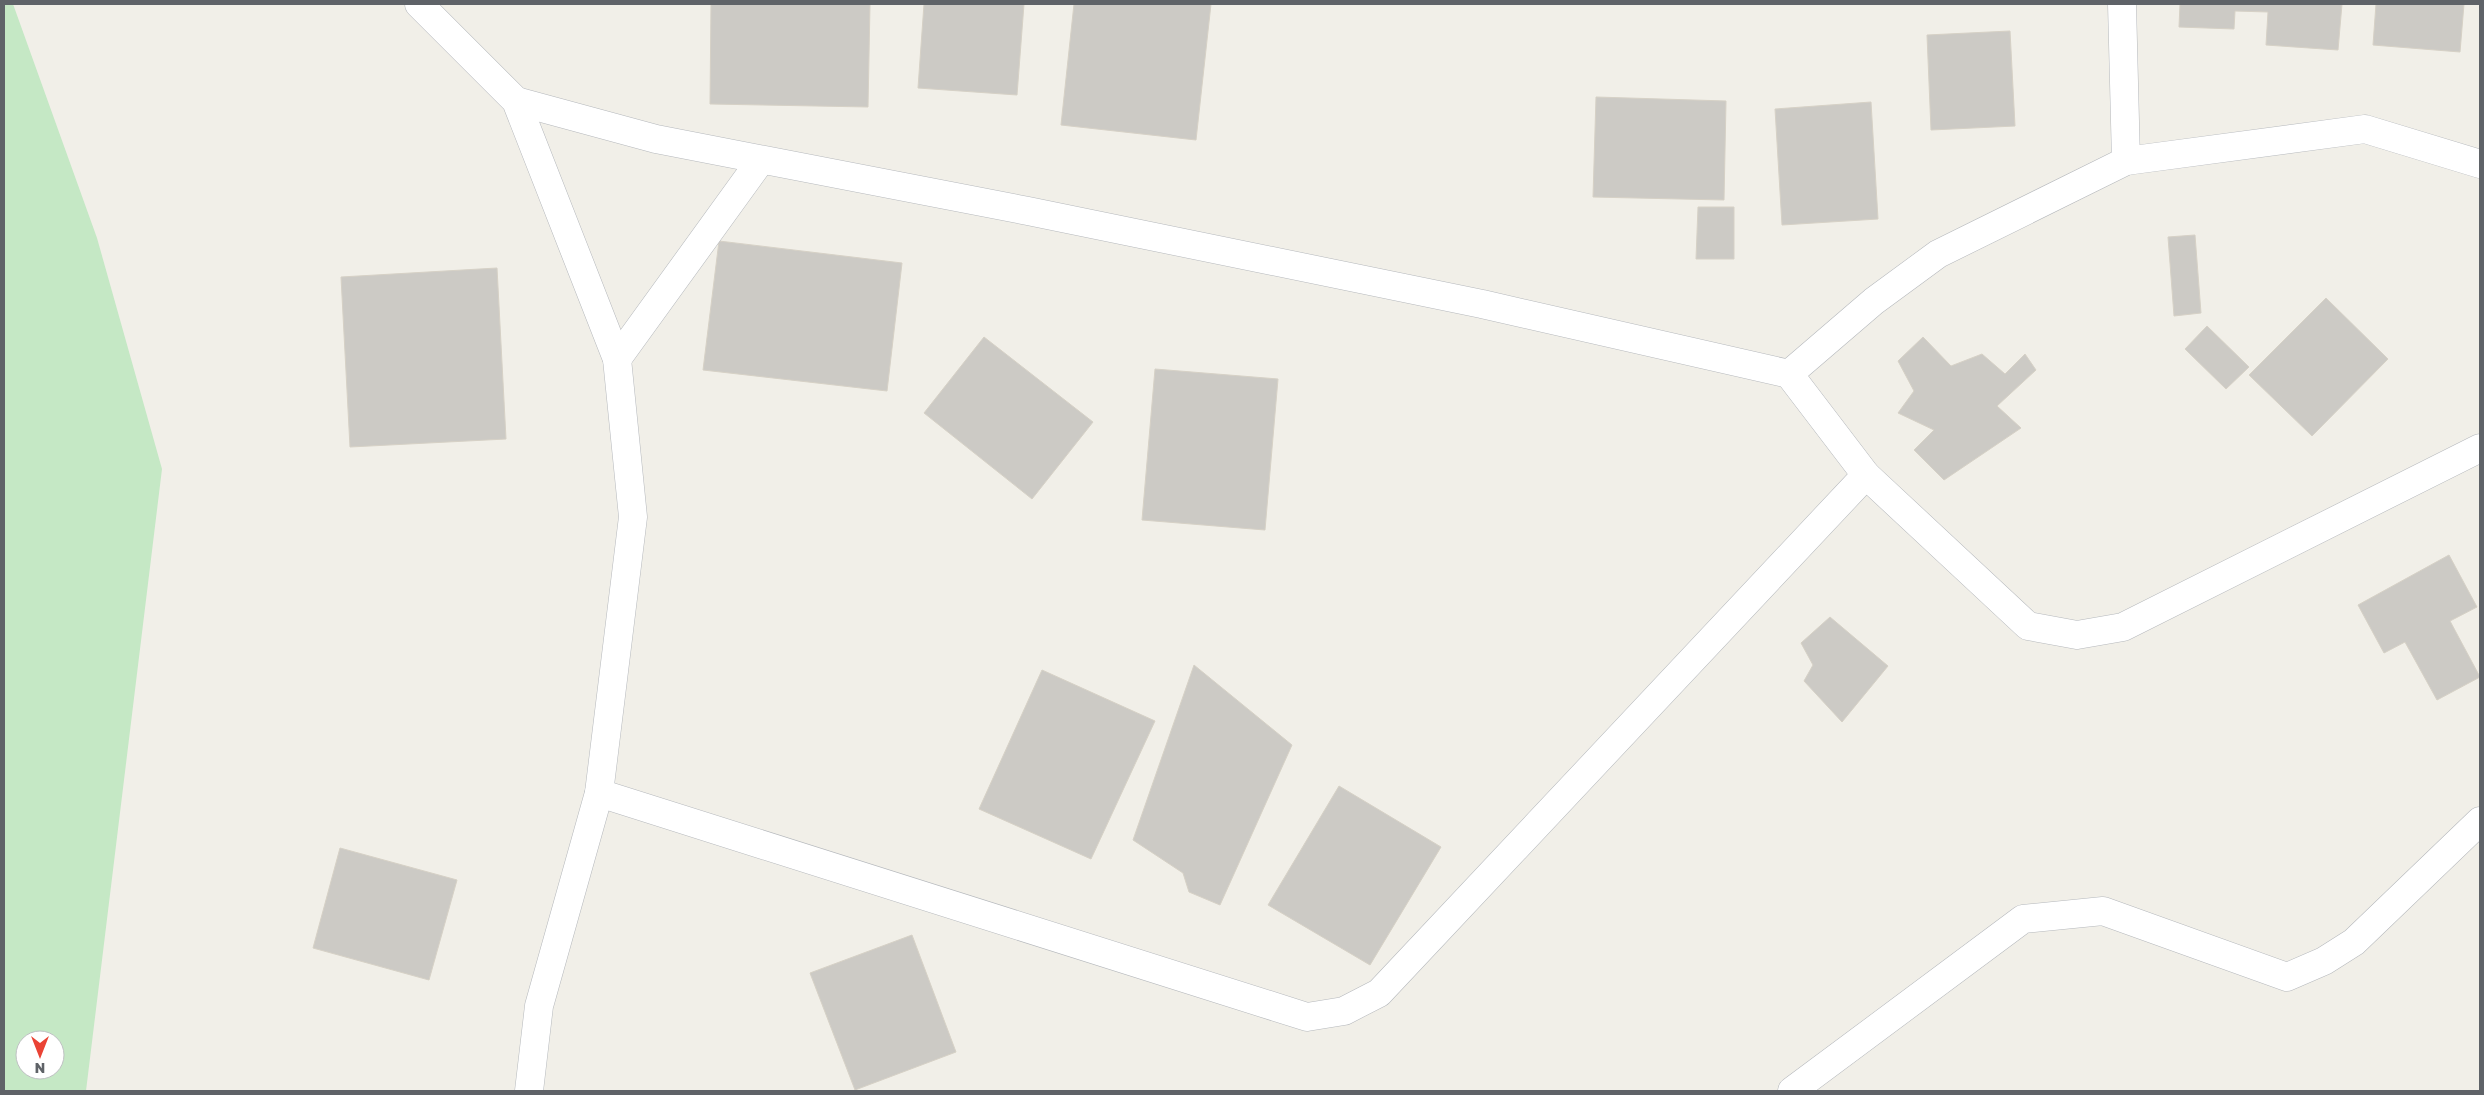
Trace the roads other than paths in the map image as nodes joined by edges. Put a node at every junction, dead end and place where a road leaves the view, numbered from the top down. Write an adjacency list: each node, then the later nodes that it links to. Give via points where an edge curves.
1 (419, 4): 3 (street)
2 (2122, 4): 5 (street)
3 (516, 101): 4 (street, via 656,139); 7 (street)
4 (761, 160): 7 (street); 8 (street, via 1472,302)
5 (2126, 161): 6 (street, via 2365,129); 8 (street, via 1938,254 1874,301)
6 (2480, 164)
7 (617, 358): 11 (street, via 633,517)
8 (1789, 374): 10 (street)
9 (2480, 448): 10 (street, via 2123,627 2077,635 2028,626)
10 (1866, 475): 11 (street, via 1379,993 1344,1011 1307,1017)
11 (599, 793): 13 (street, via 539,1006)
12 (2480, 821): 14 (street, via 2354,942 2324,961 2287,977 2103,911 2023,919)
13 (528, 1091)
14 (1792, 1091)

